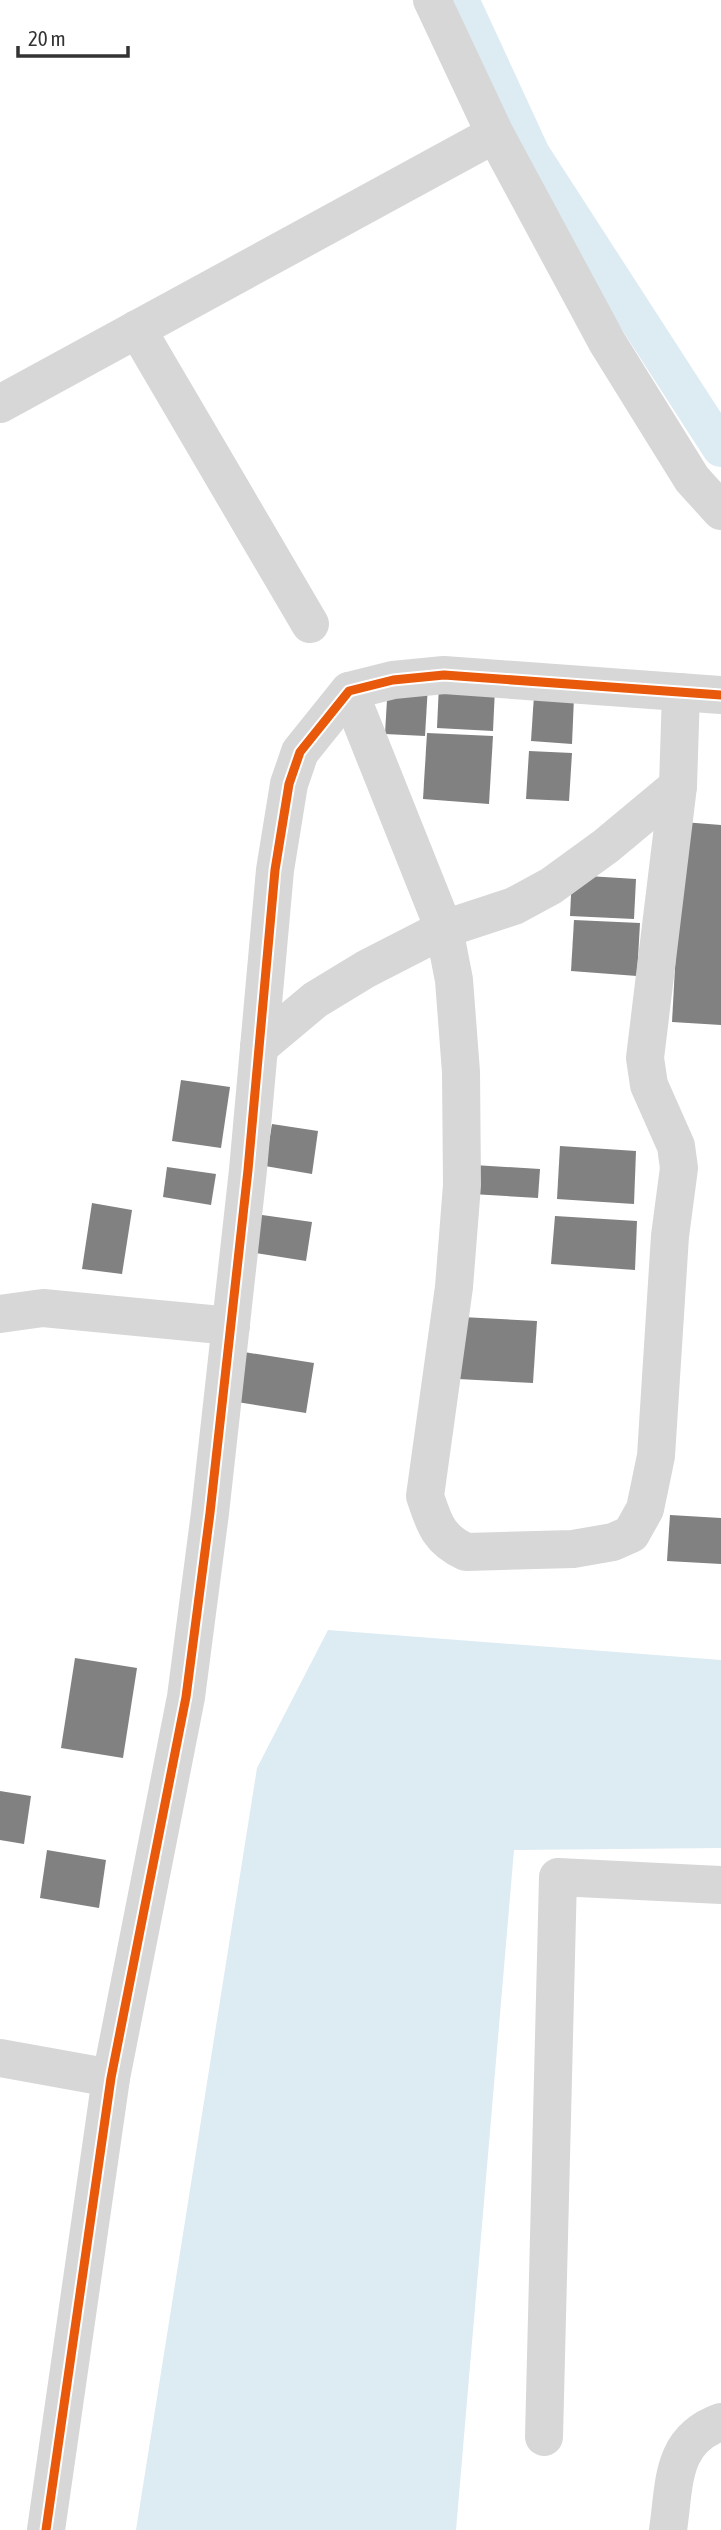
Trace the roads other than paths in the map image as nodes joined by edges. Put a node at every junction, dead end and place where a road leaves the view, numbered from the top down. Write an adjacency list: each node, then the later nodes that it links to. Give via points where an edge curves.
1 (432, 0): 2 (street)
2 (495, 134): 3 (street); 5 (street, via 607,342 692,479)
3 (137, 329): 4 (street); 6 (street)
4 (0, 404)
5 (721, 511)
6 (310, 624)
7 (349, 691): 8 (street, via 444,675); 11 (street); 12 (street, via 300,752 289,784 275,870)
8 (681, 692): 9 (street); 10 (street)
9 (721, 695)
10 (677, 786): 11 (street, via 551,886 514,906); 11 (street, via 645,1058 649,1085 676,1146 679,1168 670,1236 656,1456 645,1509 631,1534 613,1542 573,1549 466,1552 435,1527 425,1496 454,1287 462,1185 461,1072 454,980)
11 (444, 929): 12 (street, via 314,1000)
12 (259, 1047): 14 (street)
13 (0, 1314): 14 (street, via 43,1308)
14 (231, 1326): 17 (street, via 186,1697)
15 (721, 1885): 19 (street, via 558,1877)
16 (0, 2058): 17 (street)
17 (111, 2078): 20 (street)
18 (721, 2422): 21 (street, via 694,2436 679,2458)
19 (544, 2437)
20 (46, 2530)
21 (667, 2530)

